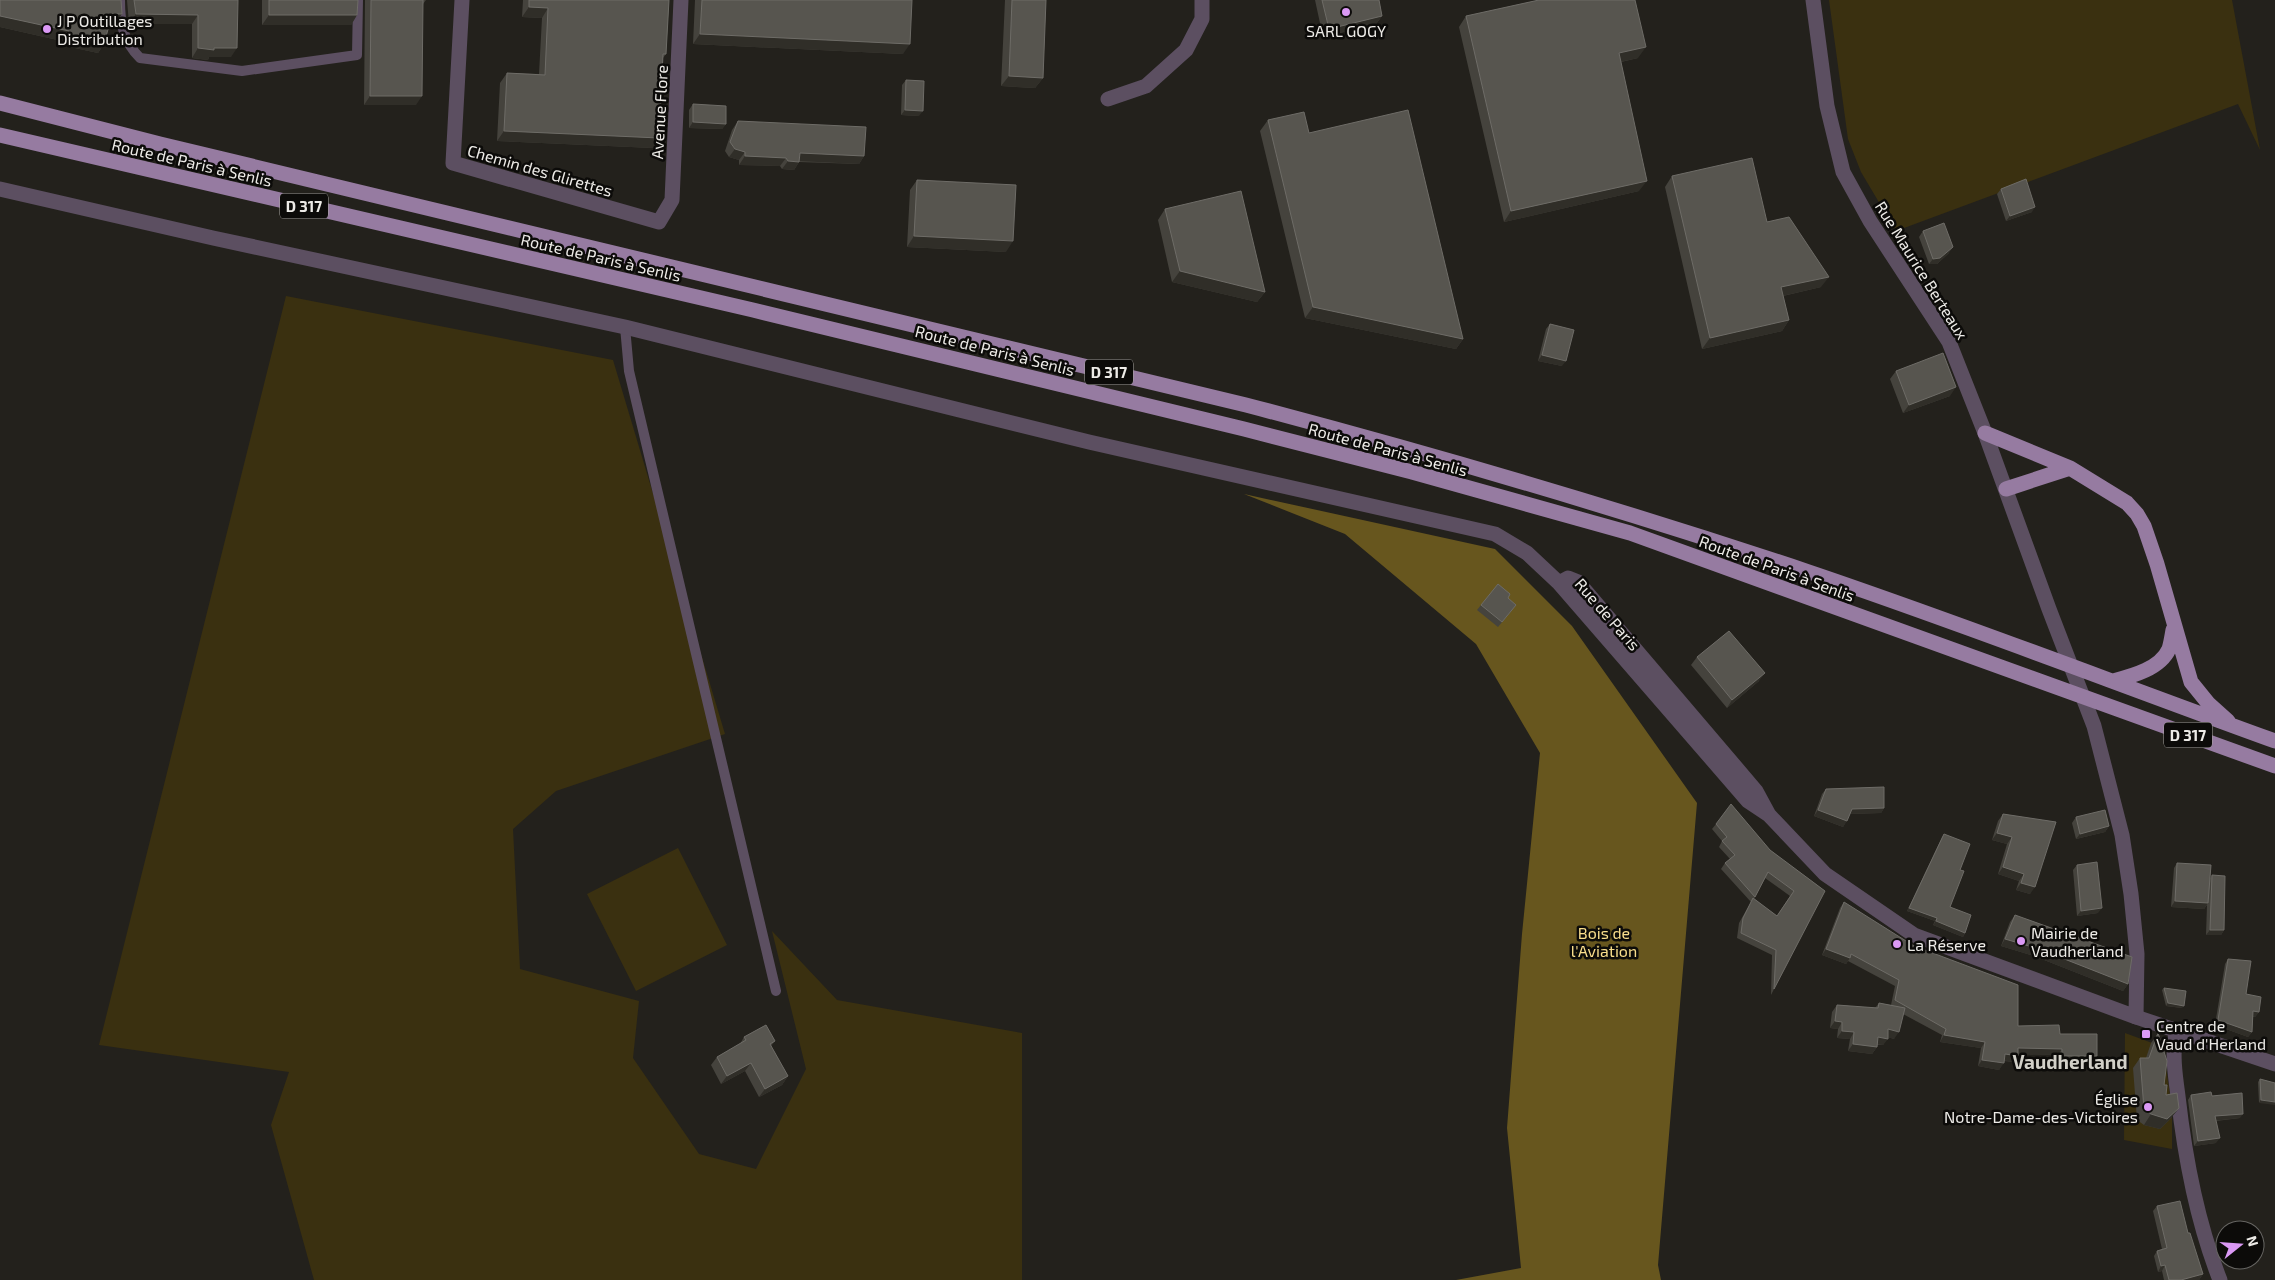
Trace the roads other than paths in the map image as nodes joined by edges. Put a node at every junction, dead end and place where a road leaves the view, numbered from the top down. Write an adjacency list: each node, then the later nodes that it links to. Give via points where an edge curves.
1 (120, 0): 2 (lane, via 124,36 140,58 242,71 357,55)
2 (358, 0)
3 (462, 0): 11 (street, Chemin des Glirettes, via 453,163)
4 (681, 0): 11 (street, Avenue Flore, via 672,200)
5 (1202, 0): 7 (street, via 1202,18 1186,50 1146,86)
6 (1813, 0): 13 (street, Rue Maurice Berteaux, via 1827,106 1843,172 1870,221 1949,342)
7 (1108, 99)
8 (0, 103): 17 (main road, Route de Paris à Senlis / D 317, via 1246,405 1422,452 1812,573)
9 (0, 135): 20 (main road, Route de Paris à Senlis / D 317, via 791,319 1412,472 1630,533)
10 (0, 189): 12 (street)
11 (659, 222)
12 (625, 327): 21 (lane, via 629,371); 22 (street, Rue de Paris, via 1089,442 1495,534 1527,553 1559,583 1568,578 1578,582 1756,791 1769,815 1825,874 1914,936)
13 (1985, 433): 14 (main road); 15 (street, Rue Maurice Berteaux)
14 (2070, 468): 15 (main road); 16 (main road, via 2127,503 2137,514 2158,564)
15 (2006, 489): 22 (street, Rue Maurice Berteaux, via 2094,726 2122,835 2137,954)
16 (2174, 626): 17 (main road, via 2169,649 2159,661 2129,677); 18 (main road, via 2191,682)
17 (2112, 681): 18 (main road, D 317)
18 (2232, 726): 19 (main road, D 317)
19 (2275, 741)
20 (2275, 766)
21 (776, 990)
22 (2136, 1017): 23 (street, Rue de Paris)
23 (2176, 1032): 24 (street, Rue de Paris); 25 (street, via 2172,1049 2184,1148)
24 (2275, 1064)
25 (2220, 1280)

